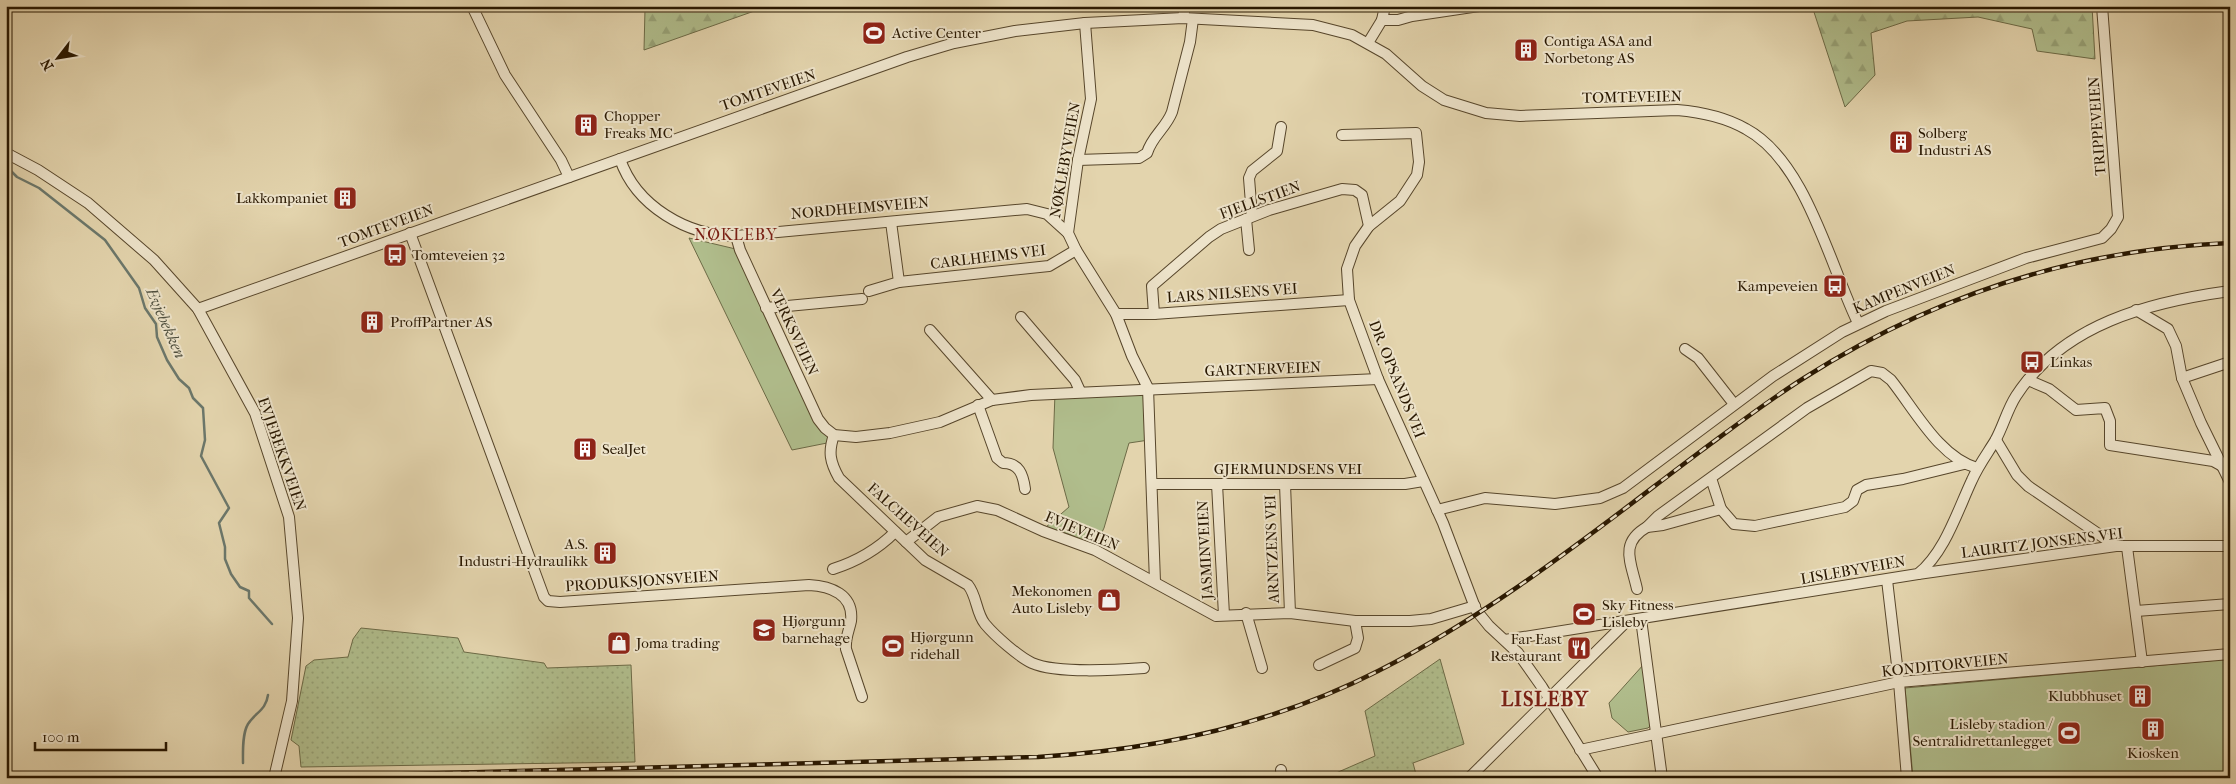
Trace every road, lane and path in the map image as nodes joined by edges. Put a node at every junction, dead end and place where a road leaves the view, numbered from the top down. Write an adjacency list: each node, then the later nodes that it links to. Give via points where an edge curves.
1 (472, 6): 15 (street, via 504,75)
2 (1185, 6): 6 (street)
3 (1385, 6): 7 (street)
4 (1480, 6): 7 (street)
5 (2102, 6): 22 (street, TRIPPEVEIEN, via 2118,217)
6 (1188, 18): 8 (street, TOMTEVEIEN); 9 (street, TOMTEVEIEN, via 1314,25 1333,28); 14 (street, via 1190,42 1172,112 1168,123 1150,143 1147,153 1139,158)
7 (1382, 20): 9 (street)
8 (1084, 23): 13 (street, TOMTEVEIEN, via 954,43); 14 (street, NØKLEBYVEIEN, via 1091,99)
9 (1368, 43): 34 (street, TOMTEVEIEN, via 1444,100 1486,113 1520,116 1677,110 1701,112 1747,129 1771,148 1792,177)
10 (1281, 127): 16 (street, via 1277,151 1252,170)
11 (1342, 135): 18 (street, DR. OPSANDS VEI, via 1416,133 1417,175 1400,201)
12 (6, 153): 29 (street, EVJEBEKKVEIEN, via 65,187 111,221 154,260)
13 (620, 159): 15 (street, TOMTEVEIEN); 21 (street, NORDHEIMSVEIEN, via 631,184 664,214 713,235)
14 (1078, 160): 20 (street, NØKLEBYVEIEN)
15 (569, 177): 19 (street, TOMTEVEIEN)
16 (1249, 217): 18 (street, FJELLSTIEN, via 1342,189 1362,195); 24 (street); 32 (street, FJELLSTIEN, via 1209,237 1152,286)
17 (890, 222): 20 (street, NORDHEIMSVEIEN, via 1027,208 1047,214); 21 (street, NORDHEIMSVEIEN); 25 (street)
18 (1369, 226): 27 (street, DR. OPSANDS VEI, via 1350,254 1347,269)
19 (410, 233): 29 (street, TOMTEVEIEN); 87 (street, PRODUKSJONSVEIEN, via 544,598 560,602 825,586 839,592 851,609 845,641)
20 (1068, 233): 23 (street, NØKLEBYVEIEN)
21 (736, 236): 28 (street, VERKSVEIEN)
22 (2102, 238): 34 (street, KAMPENVEIEN, via 2026,258)
23 (1076, 250): 25 (street, CARLHEIMS VEI, via 1049,266); 31 (street, NØKLEBYVEIEN)
24 (1249, 250)
25 (899, 282): 28 (street, CARLHEIMS VEI, via 865,295)
26 (2229, 291): 30 (street, LISLEBYVEIEN)
27 (1349, 300): 32 (street, LARS NILSENS VEI); 39 (street, DR. OPSANDS VEI)
28 (766, 308): 46 (street, VERKSVEIEN, via 818,419)
29 (198, 309): 91 (street, EVJEBEKKVEIEN, via 255,413 289,517 298,618 297,649 292,701)
30 (2136, 310): 38 (street, via 2168,329 2176,346); 40 (street, LISLEBYVEIEN, via 2083,333 2043,363)
31 (1116, 314): 32 (street, LARS NILSENS VEI); 41 (street, NØKLEBYVEIEN)
32 (1154, 314)
33 (1021, 317): 42 (street, via 1075,380)
34 (1858, 323): 44 (street, KAMPENVEIEN, via 1810,350)
35 (930, 330): 43 (street)
36 (1685, 349): 44 (street, via 1698,358)
37 (2230, 362): 38 (street)
38 (2182, 378): 49 (street)
39 (1378, 379): 41 (street, GARTNERVEIEN); 52 (street, DR. OPSANDS VEI)
40 (2028, 380): 47 (street, LISLEBYVEIEN, via 2014,398); 49 (street, via 2050,389 2076,410 2105,408 2110,421 2110,445 2213,460)
41 (1148, 388): 42 (street, GARTNERVEIEN); 54 (street, NØKLEBYVEIEN)
42 (1080, 391): 43 (street, GARTNERVEIEN)
43 (992, 400): 45 (street, GARTNERVEIEN)
44 (1734, 404): 59 (street, KAMPENVEIEN, via 1623,488 1600,498 1555,504 1485,498)
45 (978, 405): 46 (street, GARTNERVEIEN, via 940,422 890,433 856,437); 57 (street, via 997,458 1020,470)
46 (834, 435): 61 (street, FALCHEVEIEN, via 829,450 831,464 839,478)
47 (1996, 440): 50 (street, LISLEBYVEIEN); 63 (street, via 2017,475 2028,486)
48 (1964, 464): 50 (street); 51 (street, via 1950,455 1891,380 1882,373 1871,371 1807,408); 58 (street, via 1866,484 1857,490 1853,501 1845,507 1755,526 1734,524)
49 (2226, 467): 53 (street)
50 (1978, 468): 67 (street, LISLEBYVEIEN, via 1936,556)
51 (1711, 478): 58 (street); 60 (street)
52 (1423, 481): 56 (street, GJERMUNDSENS VEI, via 1405,484); 59 (street, DR. OPSANDS VEI)
53 (2230, 482)
54 (1152, 484): 55 (street, GJERMUNDSENS VEI); 69 (street, NØKLEBYVEIEN)
55 (1217, 484): 56 (street, GJERMUNDSENS VEI); 76 (street, JASMINVEIEN)
56 (1285, 484): 75 (street, ARNTZENS VEI)
57 (1025, 489)
58 (1721, 509): 60 (street)
59 (1437, 510): 72 (street, DR. OPSANDS VEI)
60 (1647, 527): 70 (street, via 1630,541)
61 (895, 532): 62 (street, FALCHEVEIEN); 66 (street, via 883,545 856,562)
62 (906, 542): 69 (street, EVJEVEIEN, via 938,517 977,506 998,510 1095,550); 84 (street, FALCHEVEIEN, via 925,560 968,585 985,624 1032,663 1088,670)
63 (2116, 546): 65 (street, LAURITZ JONSENS VEI); 67 (street, LAURITZ JONSENS VEI)
64 (2230, 546): 65 (street, LAURITZ JONSENS VEI)
65 (2127, 547): 73 (street)
66 (834, 569)
67 (1918, 574): 68 (street, LISLEBYVEIEN)
68 (1887, 580): 77 (street, LISLEBYVEIEN); 86 (street)
69 (1155, 582): 76 (street, EVJEVEIEN, via 1216,616)
70 (1637, 589)
71 (2230, 604): 73 (street)
72 (1474, 606): 78 (street, EVJEVEIEN, via 1431,619); 80 (street, DR. OPSANDS VEI)
73 (2136, 611): 82 (street)
74 (1246, 613): 75 (street, EVJEVEIEN); 76 (street, EVJEVEIEN); 85 (street)
75 (1290, 613): 78 (street, EVJEVEIEN)
76 (1224, 615)
77 (1641, 619): 79 (street, LISLEBYVEIEN); 89 (street)
78 (1356, 621): 83 (street, via 1358,642 1355,648)
79 (1626, 622): 80 (street, LISLEBYVEIEN); 88 (street)
80 (1505, 640): 88 (street, DR. OPSANDS VEI, via 1518,653)
81 (2230, 654): 82 (street, KONDITORVEIEN)
82 (2142, 662): 86 (street, KONDITORVEIEN)
83 (1319, 665)
84 (1144, 668)
85 (1262, 668)
86 (1899, 682): 89 (street, KONDITORVEIEN); 95 (street)
87 (862, 697)
88 (1548, 698): 90 (street, DR. OPSANDS VEI); 92 (street)
89 (1656, 735): 90 (street, KONDITORVEIEN); 94 (street)
90 (1580, 750): 93 (street, DR. OPSANDS VEI)
91 (274, 778)
92 (1469, 778)
93 (1598, 778)
94 (1662, 778)
95 (1907, 778)

